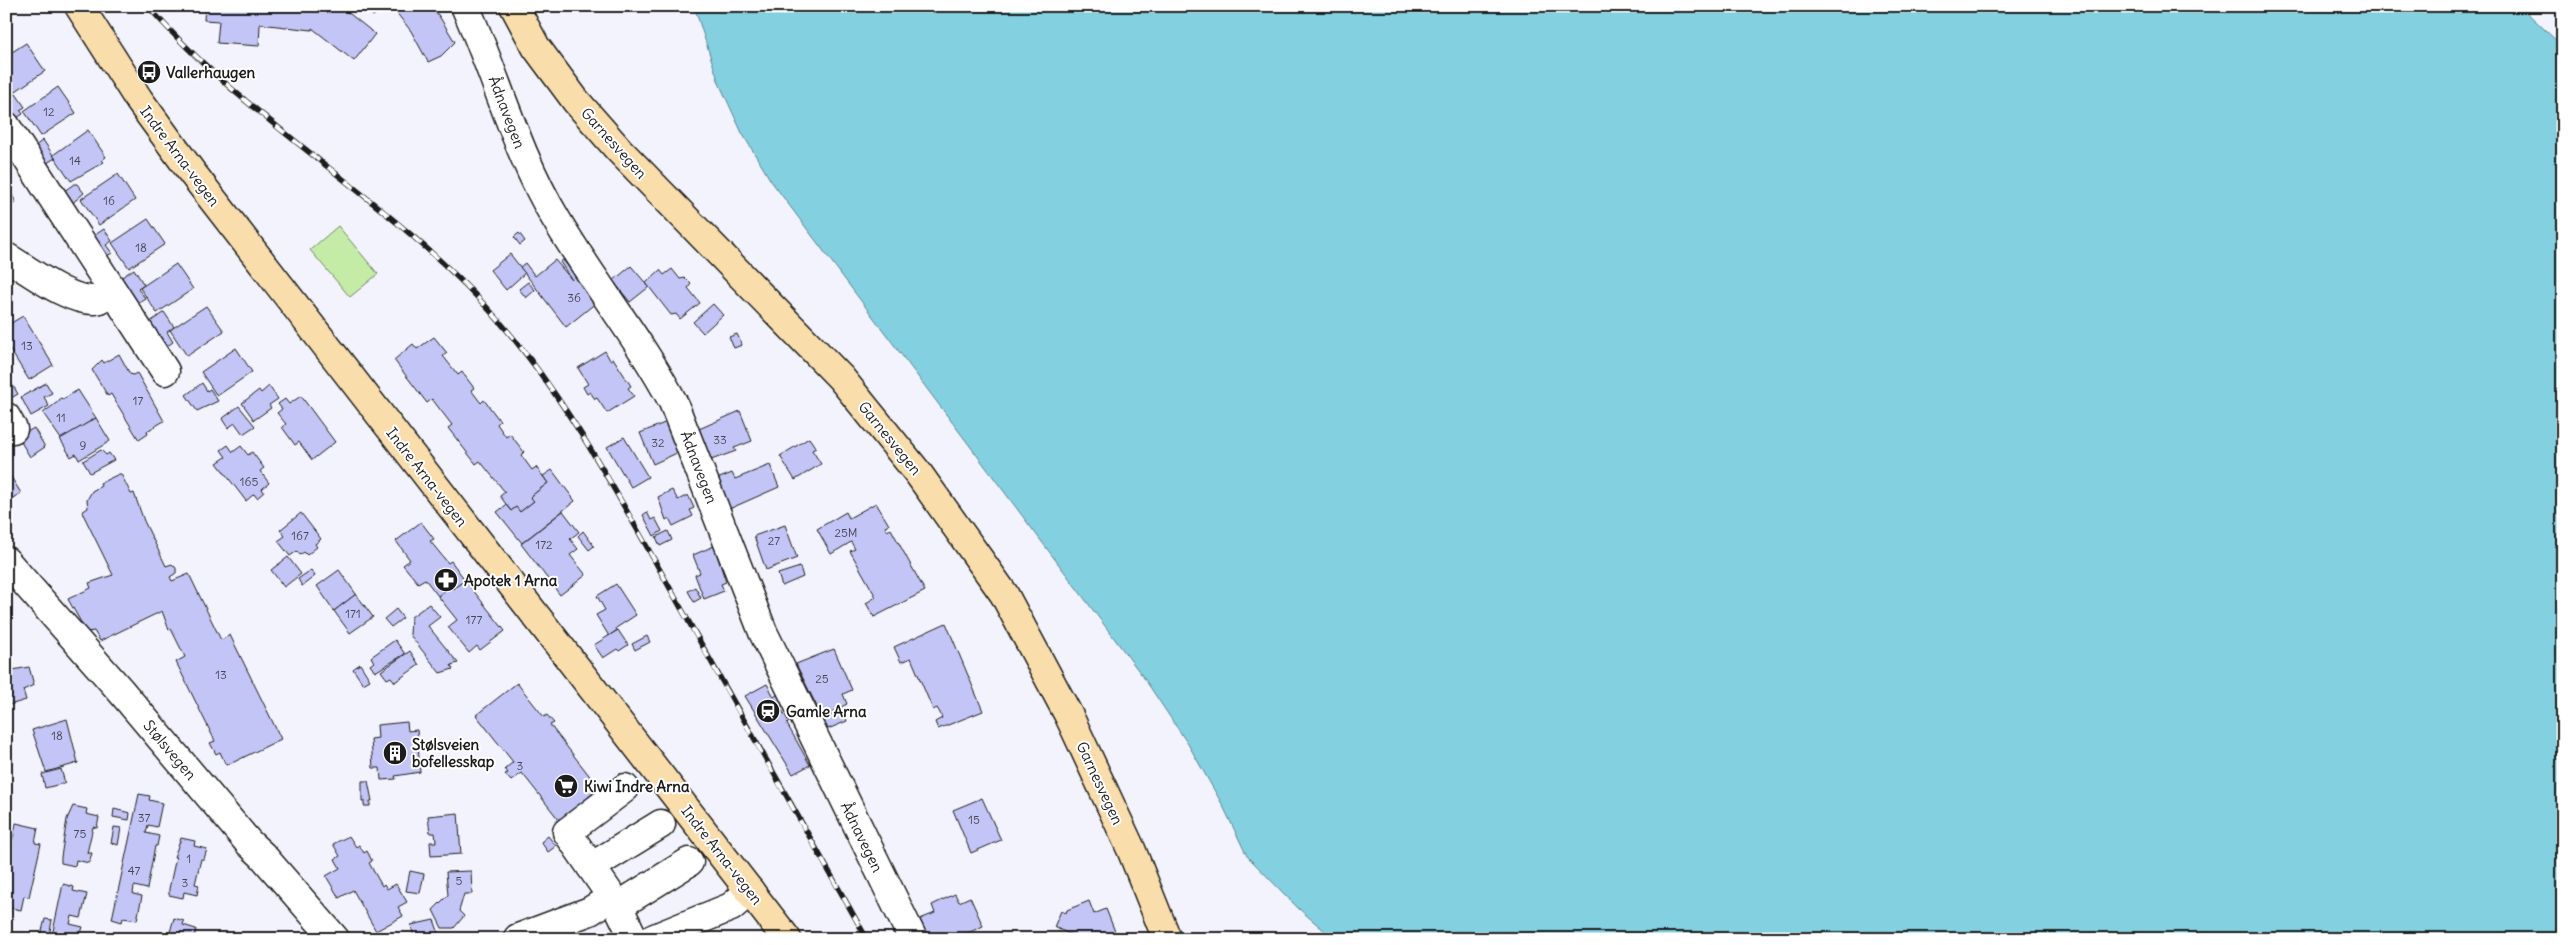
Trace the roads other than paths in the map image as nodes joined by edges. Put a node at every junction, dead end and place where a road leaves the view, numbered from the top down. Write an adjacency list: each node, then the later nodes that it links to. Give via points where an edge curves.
1 (79, 6): 13 (main road, Indre Arna-vegen, via 139,100 190,171)
2 (465, 6): 20 (street, Ådnavegen, via 528,166 552,212 655,368 673,402 762,632)
3 (514, 6): 21 (main road, Garnesvegen, via 547,62 576,101 619,150 841,378 918,473 1004,594 1070,716)
4 (6, 126): 6 (street)
5 (6, 257): 6 (street, via 82,300 97,300)
6 (112, 291): 7 (street)
7 (165, 371)
8 (6, 561): 16 (street, Stølsvegen, via 120,690 242,836 262,854)
9 (625, 788): 12 (street, via 567,832)
10 (660, 824): 12 (street)
11 (689, 862): 14 (street)
12 (591, 867): 14 (street)
13 (750, 891): 18 (street, via 731,907); 19 (main road, Indre Arna-vegen)
14 (615, 901): 15 (street); 17 (street)
15 (518, 938)
16 (335, 939)
17 (634, 939)
18 (652, 939)
19 (787, 939)
20 (913, 939)
21 (1168, 939)

